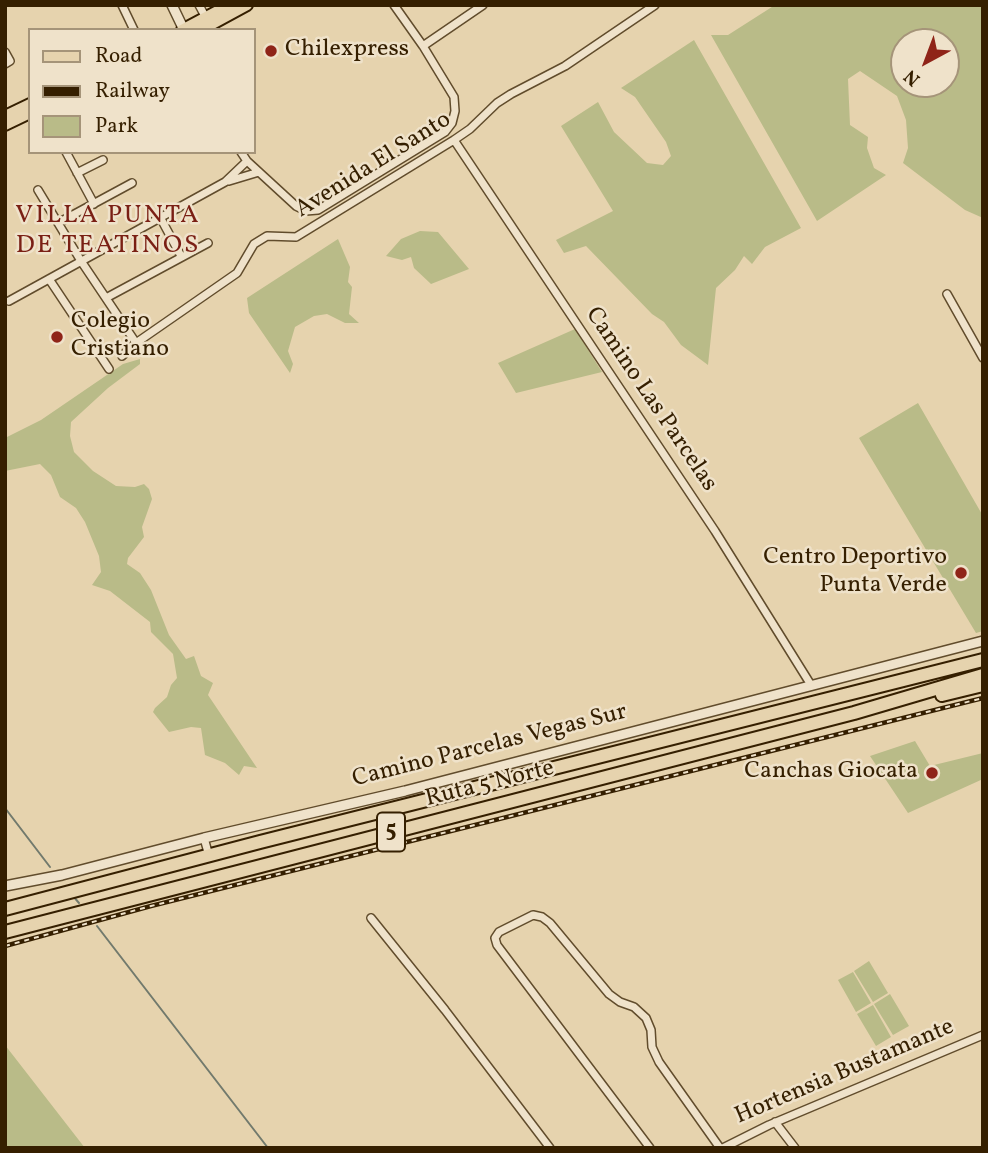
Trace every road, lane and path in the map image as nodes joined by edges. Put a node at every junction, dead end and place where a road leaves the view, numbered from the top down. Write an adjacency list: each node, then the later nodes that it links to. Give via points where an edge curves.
1 (122, 5): 12 (street)
2 (172, 5): 13 (street)
3 (199, 5): 11 (street)
4 (229, 5): 11 (main road)
5 (247, 5): 15 (main road)
6 (394, 5): 16 (street)
7 (484, 5): 16 (street)
8 (632, 5): 10 (street)
9 (654, 5): 10 (street, Avenida El Santo)
10 (639, 15): 23 (street, Avenida El Santo, via 565,66 511,93)
11 (206, 18): 14 (main road)
12 (133, 28)
13 (184, 28)
14 (186, 28)
15 (205, 28)
16 (424, 46): 28 (street, via 454,97 452,123 439,138 318,210 296,206)
17 (5, 52): 18 (street, via 10,61)
18 (5, 64)
19 (28, 105): 21 (main road)
20 (28, 114): 22 (main road)
21 (5, 116)
22 (5, 125)
23 (454, 140): 43 (street, Avenida El Santo, via 296,237 268,236 254,244 237,273); 50 (street, Camino Las Parcelas, via 715,531)
24 (67, 154): 29 (street)
25 (242, 154): 27 (street)
26 (103, 160): 29 (street)
27 (247, 161): 28 (street); 30 (street)
28 (259, 172): 30 (street)
29 (77, 173): 33 (street)
30 (225, 182): 34 (street)
31 (132, 183): 33 (street)
32 (38, 190): 35 (street)
33 (94, 204): 35 (street)
34 (160, 218): 37 (street); 38 (street)
35 (58, 223): 38 (street)
36 (208, 243): 37 (street)
37 (181, 256): 41 (street)
38 (80, 261): 39 (street); 41 (street)
39 (49, 279): 42 (street); 46 (street)
40 (947, 294): 45 (street)
41 (106, 298): 43 (street)
42 (9, 301)
43 (135, 343): 44 (street, Avenida El Santo)
44 (122, 356)
45 (983, 358)
46 (109, 369)
47 (983, 641): 50 (street, Camino Parcelas Vegas Sur)
48 (983, 660): 54 (highway, Ruta 5 Norte / 5)
49 (983, 675): 52 (highway, Ruta 5 Norte / 5)
50 (811, 685): 53 (street, Camino Parcelas Vegas Sur, via 405,791)
51 (983, 685): 52 (highway)
52 (854, 713): 58 (highway, Ruta 5 Norte / 5)
53 (204, 838): 54 (street); 55 (street, Camino Parcelas Vegas Sur)
54 (209, 856): 56 (highway, Ruta 5 Norte / 5)
55 (5, 886)
56 (8, 908)
57 (371, 918): 61 (street)
58 (5, 932)
59 (982, 1036): 60 (street, Hortensia Bustamante)
60 (775, 1122): 63 (street, Hortensia Bustamante); 64 (street)
61 (550, 1148)
62 (650, 1148): 63 (street, via 497,945 499,932 533,915 550,923 609,994 646,1018 659,1062)
63 (722, 1148)
64 (795, 1148)

